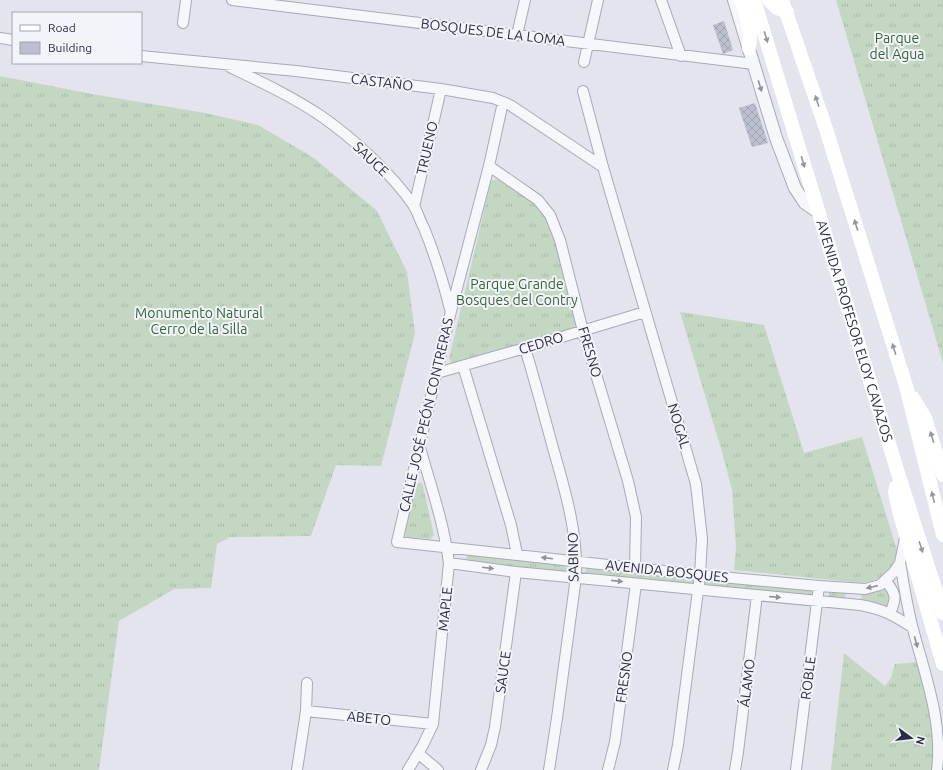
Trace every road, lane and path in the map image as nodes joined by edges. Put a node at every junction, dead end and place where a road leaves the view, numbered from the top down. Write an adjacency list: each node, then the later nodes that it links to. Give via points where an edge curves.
1 (186, 0): 12 (street)
2 (232, 0): 10 (street, BOSQUES DE LA LOMA)
3 (525, 0): 13 (street)
4 (598, 0): 16 (street)
5 (660, 0): 19 (street)
6 (734, 0): 17 (street)
7 (741, 0): 17 (main road, via 749,25)
8 (754, 0): 29 (main road, AVENIDA PROFESOR ELOY CAVAZOS, one-way to 29)
9 (769, 0): 11 (main road, via 777,8)
10 (254, 1): 13 (street, BOSQUES DE LA LOMA)
11 (785, 6): 36 (main road, one-way to 11)
12 (183, 23)
13 (517, 35): 16 (street, BOSQUES DE LA LOMA)
14 (0, 38): 15 (street)
15 (12, 40)
16 (588, 44): 19 (street, BOSQUES DE LA LOMA); 20 (street)
17 (749, 48): 22 (street)
18 (142, 56): 21 (street, CASTAÑO)
19 (681, 56): 22 (street, BOSQUES DE LA LOMA)
20 (584, 62)
21 (225, 64): 23 (street, CASTAÑO); 28 (street, SAUCE, via 292,98 321,116 377,163)
22 (754, 64): 29 (street, one-way to 29, via 776,138 795,188 805,202)
23 (441, 89): 25 (street, CASTAÑO, via 485,96); 28 (street, TRUENO)
24 (583, 91): 27 (street, NOGAL)
25 (503, 102): 26 (street, CALLE JOSÉ PEÓN CONTRERAS); 27 (street, CASTAÑO)
26 (489, 166): 30 (street, CALLE JOSÉ PEÓN CONTRERAS); 32 (street, FRESNO, via 538,200 550,215 560,240)
27 (603, 167): 31 (street, NOGAL)
28 (414, 207): 30 (street, SAUCE, via 442,275)
29 (818, 212): 38 (main road, AVENIDA PROFESOR ELOY CAVAZOS)
30 (451, 311): 35 (street, CALLE JOSÉ PEÓN CONTRERAS)
31 (645, 312): 32 (street, CEDRO); 50 (street, NOGAL, via 696,484 702,540)
32 (583, 331): 33 (street, CEDRO); 48 (street, FRESNO, via 628,480 636,517)
33 (525, 348): 34 (street, CEDRO); 45 (street, SABINO, via 565,490 572,521)
34 (463, 366): 35 (street, CEDRO); 44 (street, via 511,525)
35 (437, 373): 37 (street, CALLE JOSÉ PEÓN CONTRERAS)
36 (906, 386): 39 (main road, one-way to 36, via 925,418); 41 (main road, one-way to 36)
37 (419, 446): 42 (street, CALLE JOSÉ PEÓN CONTRERAS); 43 (street, MAPLE)
38 (897, 470): 40 (main road, AVENIDA PROFESOR ELOY CAVAZOS, via 895,492); 59 (main road, one-way to 59)
39 (943, 475)
40 (906, 535): 46 (street); 61 (main road, AVENIDA PROFESOR ELOY CAVAZOS)
41 (943, 535)
42 (397, 542): 43 (street, AVENIDA BOSQUES)
43 (447, 547): 44 (street, AVENIDA BOSQUES); 47 (street, MAPLE)
44 (517, 554): 45 (street, AVENIDA BOSQUES, one-way to 44)
45 (576, 562): 48 (street, AVENIDA BOSQUES); 51 (street, SABINO)
46 (900, 563): 52 (street); 60 (street)
47 (449, 564): 49 (street, AVENIDA BOSQUES, one-way to 49); 64 (street, MAPLE)
48 (635, 568): 50 (street, AVENIDA BOSQUES)
49 (516, 572): 51 (street, AVENIDA BOSQUES); 69 (street, SAUCE, via 495,727)
50 (700, 574): 54 (street, AVENIDA BOSQUES); 55 (street, NOGAL)
51 (576, 577): 53 (street, AVENIDA BOSQUES, one-way to 53); 70 (street, SABINO)
52 (886, 581): 54 (street, AVENIDA BOSQUES, one-way to 54, via 865,589); 58 (street, via 894,594 894,604)
53 (636, 584): 55 (street, AVENIDA BOSQUES); 71 (street, FRESNO, via 615,742)
54 (819, 586): 57 (street, ROBLE)
55 (698, 590): 56 (street, AVENIDA BOSQUES); 72 (street, NOGAL)
56 (757, 595): 57 (street, AVENIDA BOSQUES, one-way to 57); 73 (street, ÁLAMO)
57 (818, 600): 58 (street, AVENIDA BOSQUES, via 865,606); 74 (street, ROBLE)
58 (890, 613): 60 (street, AVENIDA BOSQUES)
59 (943, 613)
60 (912, 627): 75 (street, one-way to 75, via 935,715)
61 (943, 664)
62 (307, 683): 63 (street)
63 (306, 711): 64 (street, ABETO); 66 (street)
64 (432, 724): 65 (street, MAPLE)
65 (419, 754): 67 (street, MAPLE); 68 (street)
66 (297, 770)
67 (408, 770)
68 (438, 770)
69 (481, 770)
70 (549, 770)
71 (608, 770)
72 (673, 770)
73 (735, 770)
74 (796, 770)
75 (937, 770)

